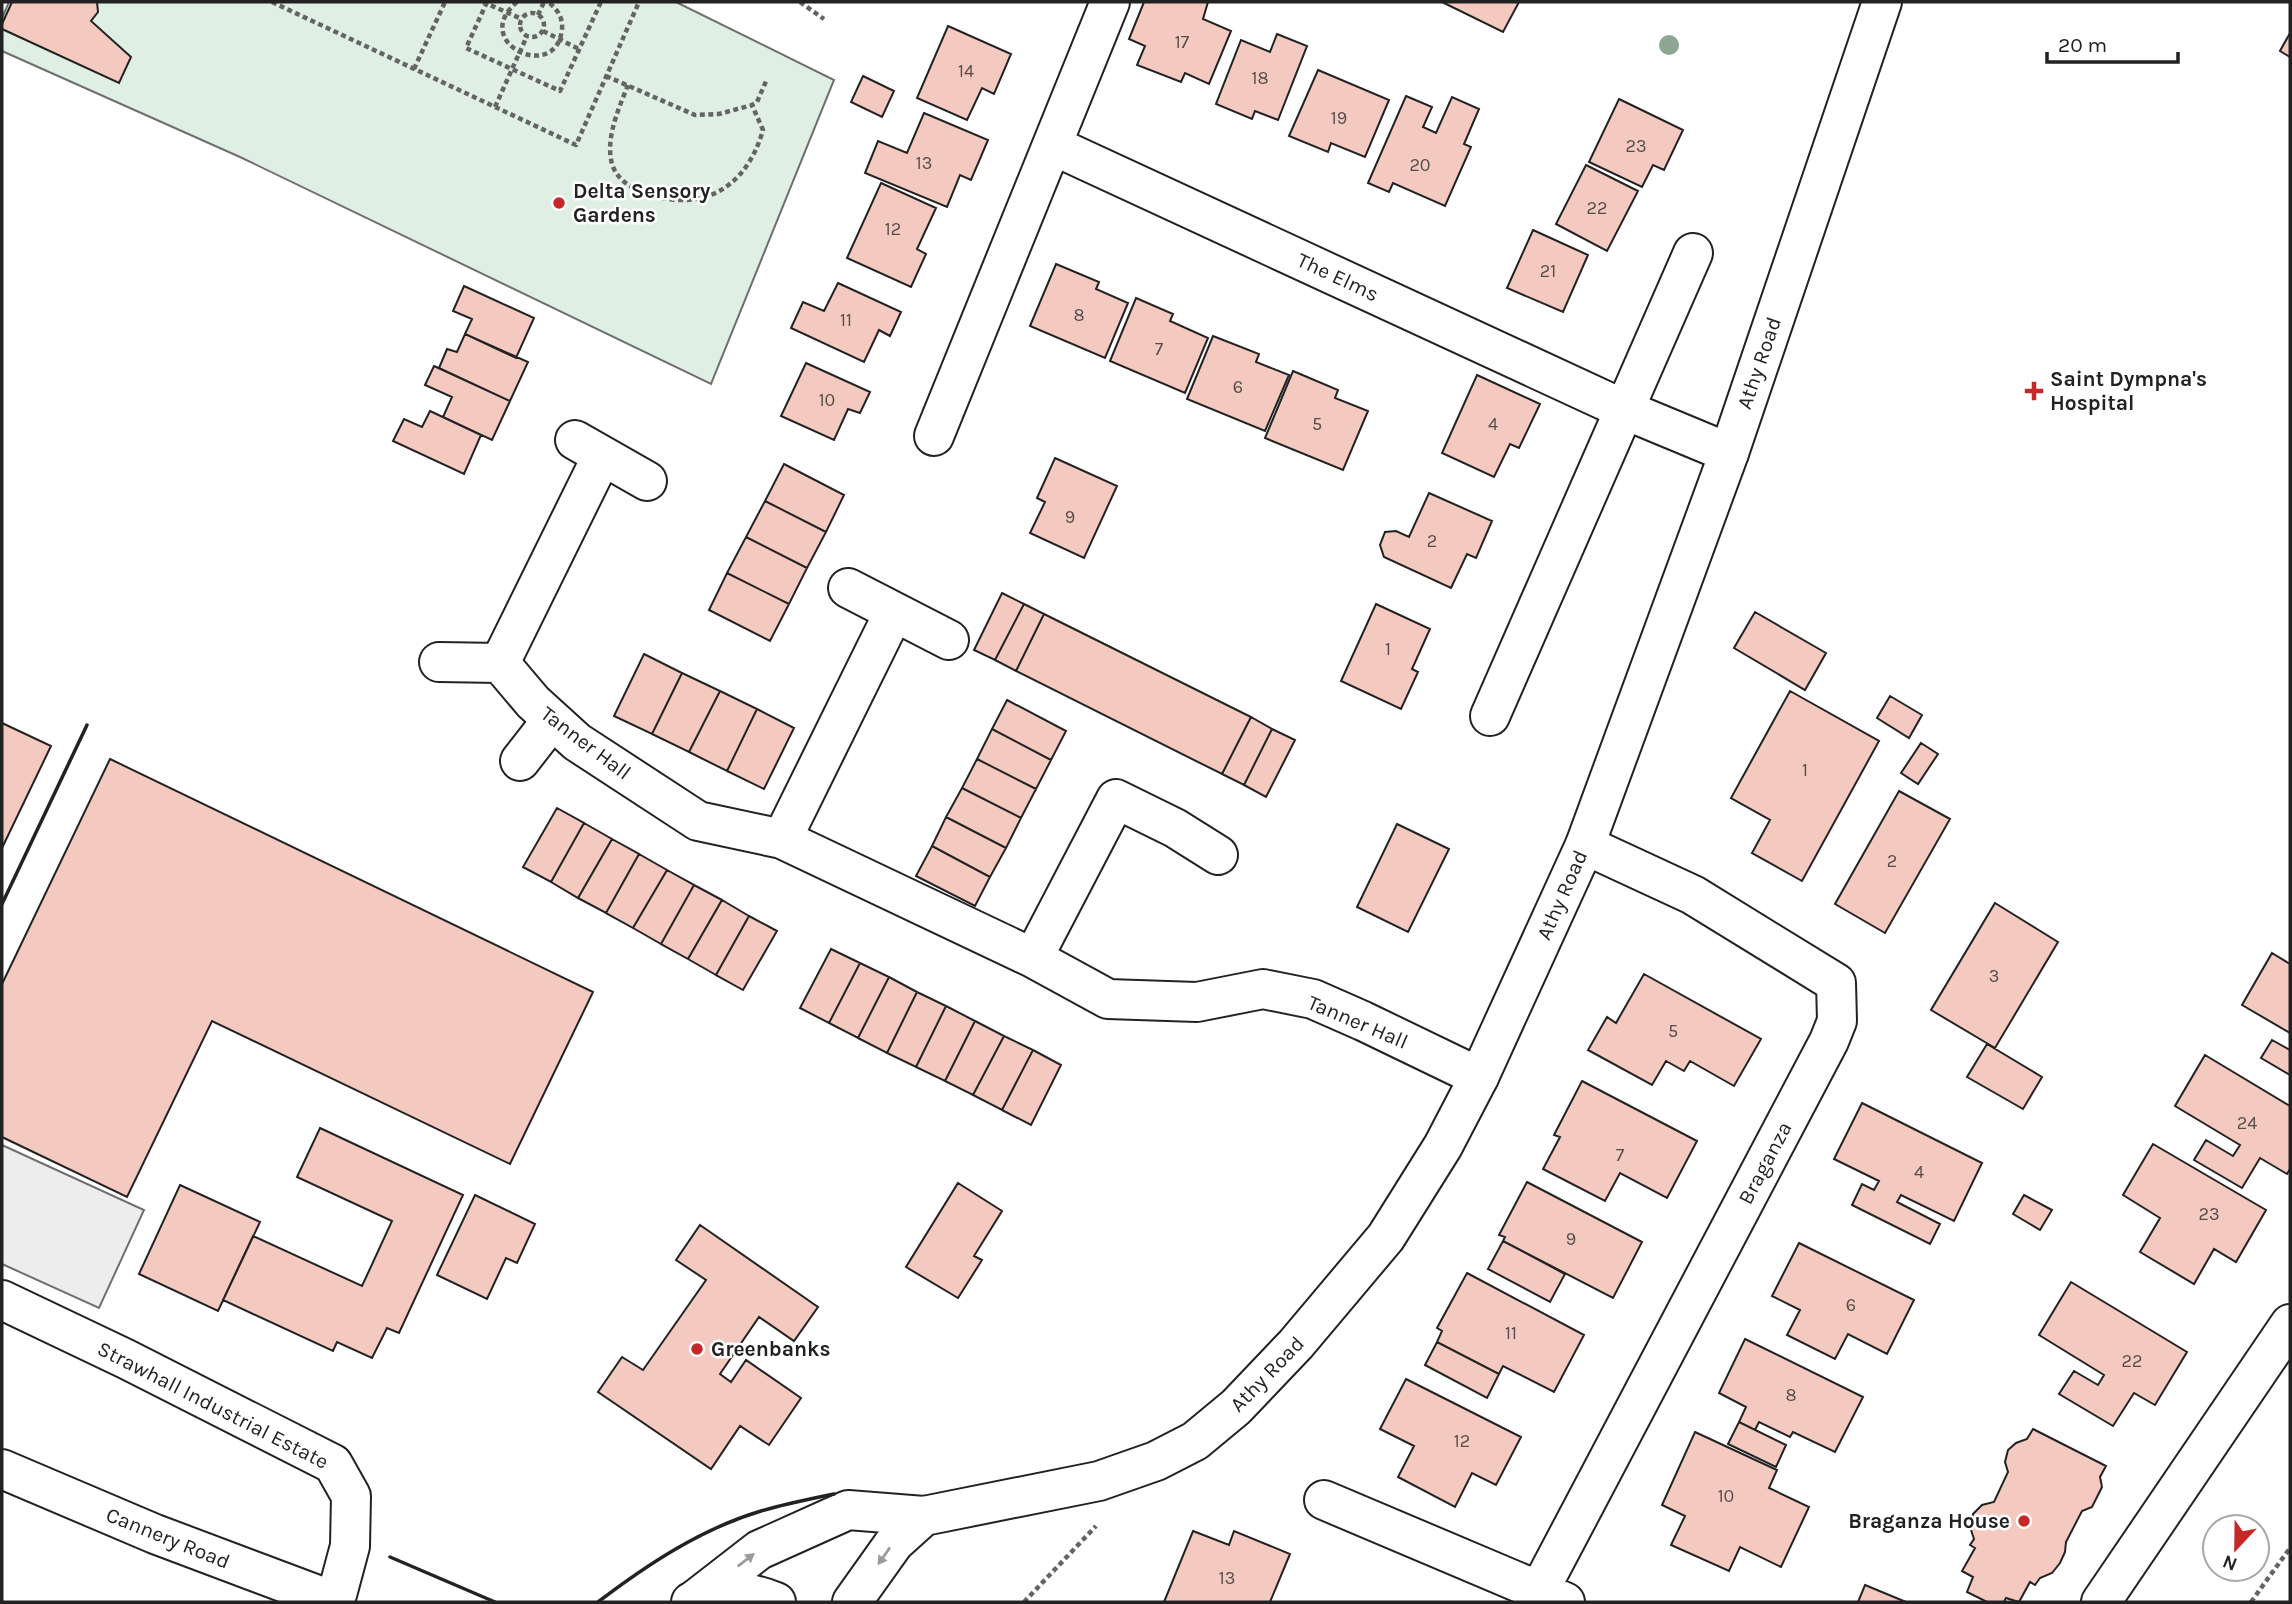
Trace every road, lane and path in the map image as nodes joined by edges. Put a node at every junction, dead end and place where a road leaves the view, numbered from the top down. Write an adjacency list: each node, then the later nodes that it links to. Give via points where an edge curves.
1 (272, 2): 20 (path)
2 (445, 2): 20 (path)
3 (486, 2): 11 (path); 21 (path, via 466,48)
4 (517, 2): 11 (path)
5 (546, 2): 12 (path); 17 (path, via 562,19)
6 (595, 2): 18 (path, via 600,4)
7 (639, 2): 22 (path)
8 (800, 2): 14 (path)
9 (1110, 2): 27 (street)
10 (1882, 2): 31 (street, Athy Road)
11 (507, 12): 13 (path); 19 (path, via 503,33 509,46)
12 (538, 15): 13 (path, via 530,13); 15 (path)
13 (522, 19): 16 (path)
14 (824, 19)
15 (543, 31): 16 (path, via 535,38); 17 (path)
16 (527, 36): 19 (path)
17 (559, 39): 18 (path); 19 (path, via 546,53)
18 (579, 49): 21 (path, via 560,91)
19 (520, 54): 21 (path)
20 (414, 69): 26 (path)
21 (512, 70): 26 (path)
22 (606, 76): 24 (path); 26 (path, via 576,145)
23 (766, 79): 25 (path)
24 (628, 85): 25 (path, via 695,115); 25 (path, via 614,127 613,166 634,189 688,202 729,184 757,153 763,130)
25 (752, 105)
26 (495, 107)
27 (1052, 145): 29 (street, The Elms); 30 (street)
28 (1693, 254): 29 (street)
29 (1623, 410): 31 (street, The Elms); 38 (street)
30 (934, 436)
31 (1729, 453): 42 (street, Athy Road)
32 (647, 481): 37 (street, via 589,448)
33 (848, 588): 34 (street)
34 (894, 612): 35 (street); 41 (street)
35 (949, 640)
36 (439, 662): 37 (street)
37 (500, 663): 39 (street, Tanner Hall)
38 (1490, 716)
39 (552, 720): 40 (street); 41 (street, Tanner Hall, via 698,821)
40 (520, 761)
41 (782, 839): 44 (street, Tanner Hall)
42 (1585, 845): 45 (street, Athy Road); 53 (street, Braganza, via 1693,895 1836,983 1837,1021)
43 (1218, 855): 44 (street, via 1116,799)
44 (1033, 958): 45 (street, Tanner Hall, via 1108,999 1197,1002 1263,989 1313,999)
45 (1479, 1077): 49 (street, Athy Road, via 1443,1146 1386,1237 1296,1344 1237,1407 1195,1441)
46 (2, 1300): 54 (street, Strawhall Industrial Estate, via 332,1464 351,1496 351,1546)
47 (2290, 1324): 59 (street)
48 (2, 1469): 54 (street, Cannery Road, via 155,1534)
49 (1109, 1478): 51 (street, Athy Road); 58 (path, via 1109,1511)
50 (1324, 1500): 53 (street, Braganza)
51 (924, 1517): 55 (street, Athy Road, one-way to 51, via 759,1550 848,1510); 57 (street, Athy Road, one-way to 57, via 894,1543)
52 (2290, 1548): 60 (path)
53 (1552, 1597)
54 (336, 1602)
55 (692, 1602): 56 (street, via 723,1592 755,1594)
56 (776, 1602)
57 (852, 1602)
58 (1024, 1602)
59 (2101, 1602)
60 (2251, 1602)

